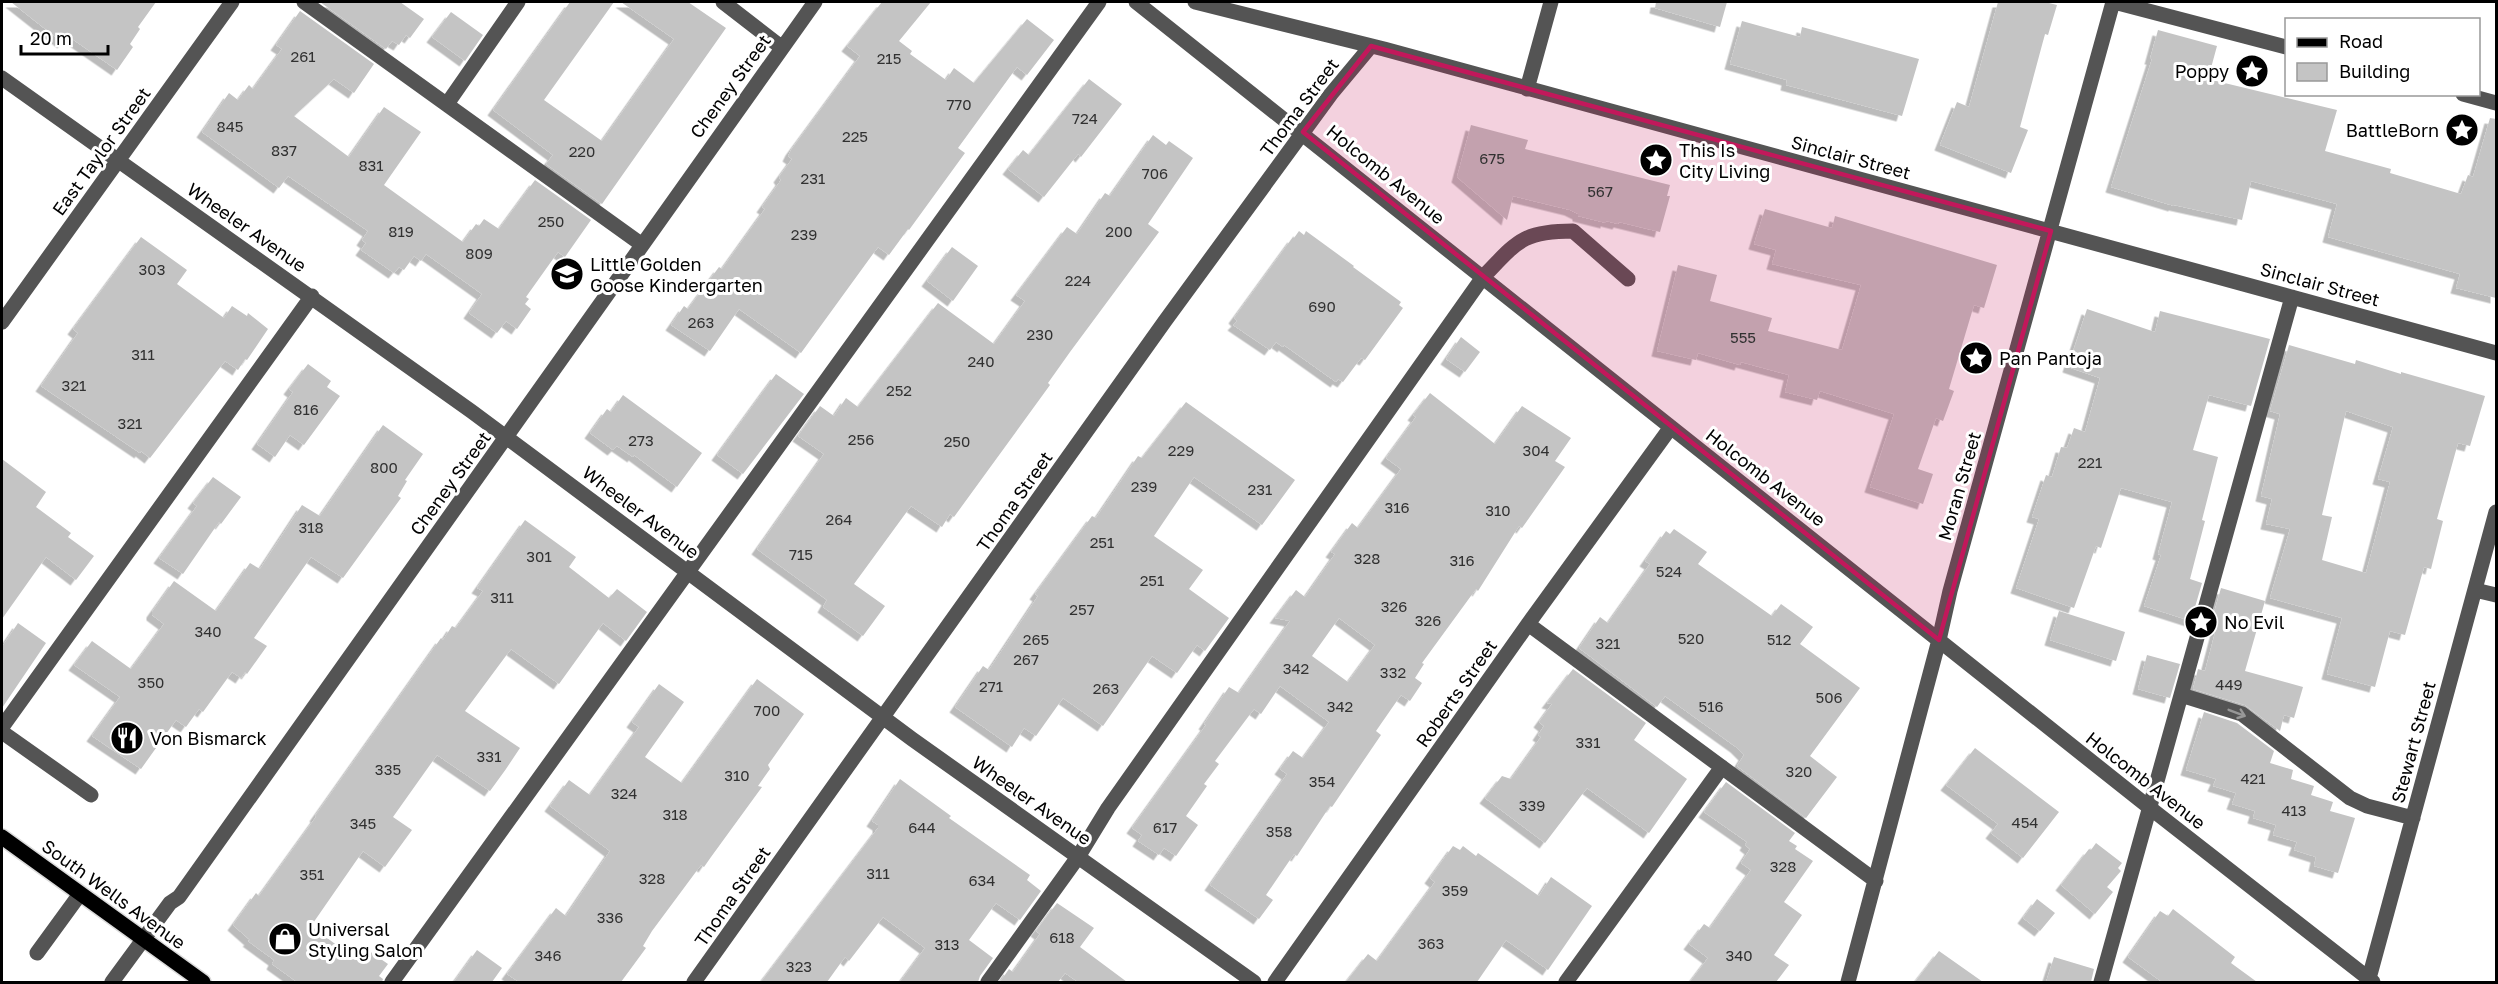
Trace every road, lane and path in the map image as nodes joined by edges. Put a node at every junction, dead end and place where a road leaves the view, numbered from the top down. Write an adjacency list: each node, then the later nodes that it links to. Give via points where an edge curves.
1 (232, 2): 20 (street, East Taylor Street)
2 (304, 2): 18 (street)
3 (518, 2): 18 (street)
4 (723, 2): 12 (street)
5 (814, 2): 12 (street, Cheney Street)
6 (1099, 2): 32 (street)
7 (1136, 2): 19 (street, Holcomb Avenue)
8 (1195, 2): 11 (street, Sinclair Street)
9 (1551, 2): 15 (street)
10 (2114, 2): 13 (street); 21 (street, Moran Street)
11 (1371, 46): 15 (street, Sinclair Street); 19 (street, Thoma Street)
12 (781, 47): 22 (street, Cheney Street)
13 (2285, 47)
14 (2, 78): 20 (street, Wheeler Avenue)
15 (1527, 89): 21 (street, Sinclair Street)
16 (2470, 96): 17 (street)
17 (2496, 103)
18 (447, 104): 22 (street)
19 (1303, 132): 23 (street, Holcomb Avenue); 38 (street, Thoma Street)
20 (118, 162): 25 (street, Wheeler Avenue); 27 (street, East Taylor Street)
21 (2051, 231): 26 (street, Sinclair Street); 36 (street, Moran Street)
22 (641, 244): 30 (street, Cheney Street)
23 (1484, 277): 24 (street, via 1519,240 1549,231 1573,231); 29 (street, Holcomb Avenue); 46 (street, via 1108,808)
24 (1628, 279)
25 (312, 296): 30 (street, Wheeler Avenue); 39 (street)
26 (2292, 297): 28 (street, Sinclair Street); 37 (street)
27 (2, 322)
28 (2496, 352)
29 (1671, 427): 35 (street, Roberts Street); 36 (street, Holcomb Avenue)
30 (507, 437): 32 (street, Wheeler Avenue); 49 (street, Cheney Street, via 179,897 170,903)
31 (2496, 512): 33 (street, Stewart Street)
32 (689, 572): 38 (street, Wheeler Avenue); 54 (street)
33 (2475, 590): 34 (street); 44 (street, Stewart Street)
34 (2496, 595)
35 (1528, 624): 41 (street); 58 (street, Roberts Street)
36 (1939, 640): 43 (street, Holcomb Avenue); 47 (street, Moran Street)
37 (2181, 695): 43 (street); 44 (street, one-way to 44, via 2242,714 2257,723 2350,798)
38 (884, 717): 46 (street, Wheeler Avenue); 55 (street, Thoma Street)
39 (2, 727)
40 (2, 732): 42 (street)
41 (1722, 767): 47 (street); 59 (street)
42 (91, 795)
43 (2150, 808): 51 (street, Holcomb Avenue); 61 (street)
44 (2413, 818): 51 (street, Stewart Street)
45 (2, 837): 48 (main road, South Wells Avenue)
46 (1078, 857): 56 (street); 57 (street, Wheeler Avenue)
47 (1876, 881): 60 (street, Moran Street)
48 (80, 894): 49 (main road, South Wells Avenue); 50 (street)
49 (143, 940): 52 (street, Cheney Street); 53 (main road, South Wells Avenue)
50 (37, 953)
51 (2370, 981)
52 (112, 982)
53 (203, 982)
54 (392, 982)
55 (694, 982)
56 (988, 982)
57 (1254, 982)
58 (1275, 982)
59 (1566, 982)
60 (1848, 982)
61 (2101, 982)

